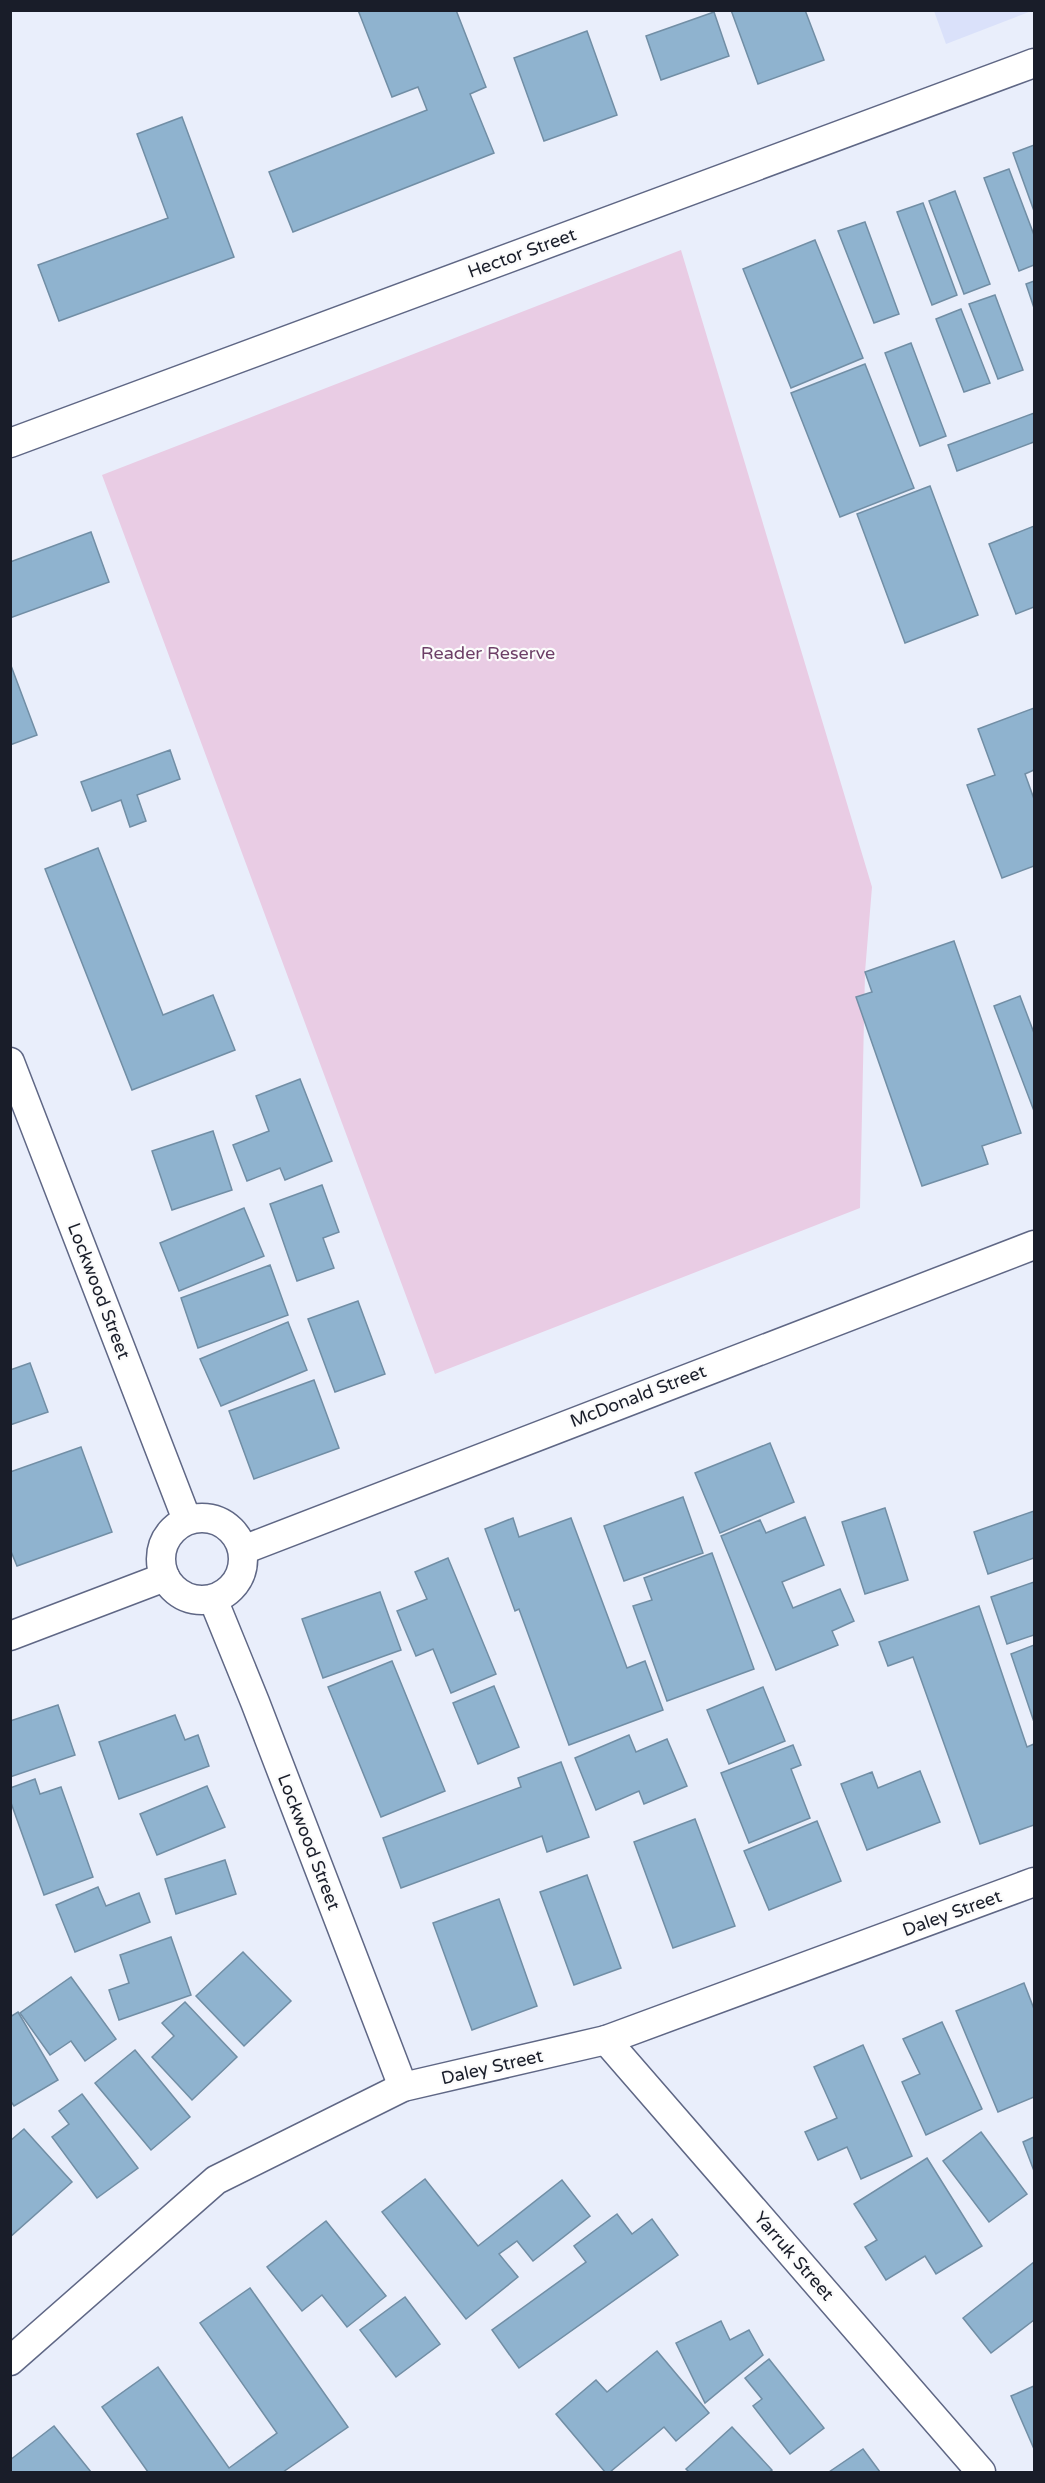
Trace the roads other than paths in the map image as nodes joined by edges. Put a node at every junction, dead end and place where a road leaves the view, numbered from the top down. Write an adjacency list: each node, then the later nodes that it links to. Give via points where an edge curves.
1 (1035, 63): 2 (street, Hector Street)
2 (10, 443)
3 (10, 1062): 5 (street, Lockwood Street)
4 (1035, 1245): 6 (street, McDonald Street)
5 (187, 1520): 6 (street, via 215,1519 228,1526); 7 (street, via 163,1544 161,1567)
6 (243, 1550): 8 (street, via 238,1580)
7 (165, 1577): 8 (street, via 185,1597); 9 (street)
8 (213, 1599): 12 (street, Lockwood Street)
9 (10, 1636)
10 (1035, 1882): 11 (street, Daley Street)
11 (606, 2040): 12 (street, Daley Street); 14 (street, Yarruk Street)
12 (403, 2087): 13 (street, Daley Street, via 216,2180)
13 (10, 2361)
14 (981, 2472)

